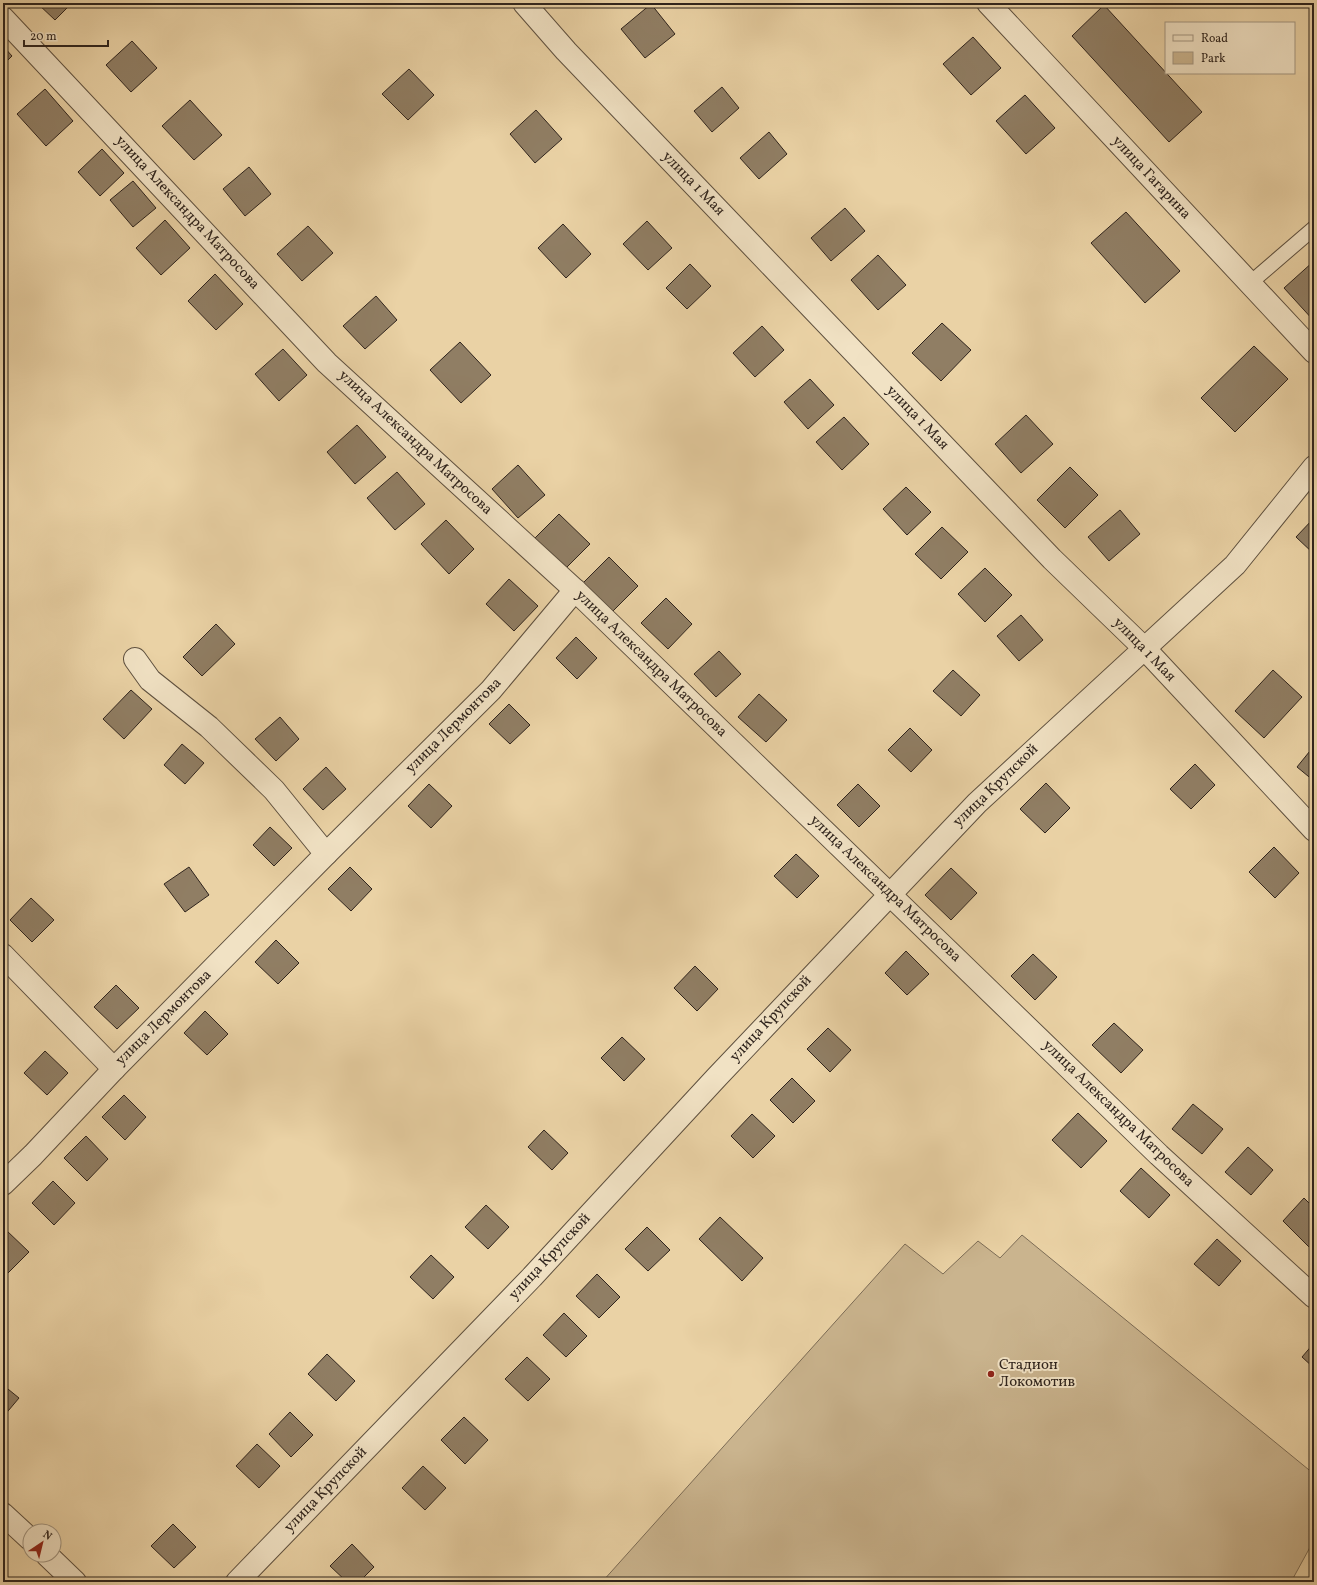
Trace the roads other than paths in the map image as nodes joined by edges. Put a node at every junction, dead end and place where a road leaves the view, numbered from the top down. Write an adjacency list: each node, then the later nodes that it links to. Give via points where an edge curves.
1 (524, 3): 9 (street, улица 1 Мая, via 566,51 1047,554)
2 (988, 3): 5 (street, улица Гагарина)
3 (3, 18): 8 (street, улица Александра Матросова, via 328,363)
4 (1314, 228): 5 (lane)
5 (1249, 284): 6 (street, улица Гагарина)
6 (1314, 352)
7 (1314, 467): 9 (street, улица Крупской, via 1235,565)
8 (575, 590): 12 (street, улица Лермонтова, via 492,690); 13 (street, улица Александра Матросова)
9 (1144, 648): 11 (street, улица 1 Мая); 13 (street, улица Крупской, via 977,803)
10 (135, 659): 12 (street, via 150,680 209,727 274,790)
11 (1314, 830)
12 (326, 854): 15 (street, улица Лермонтова)
13 (890, 894): 17 (street, улица Александра Матросова, via 1159,1155); 22 (street, улица Крупской, via 526,1283)
14 (3, 955): 15 (street)
15 (114, 1069): 16 (street, улица Лермонтова)
16 (3, 1184)
17 (1314, 1297)
18 (3, 1514): 19 (street)
19 (22, 1532)
20 (55, 1563): 21 (street)
21 (75, 1582)
22 (237, 1582)

